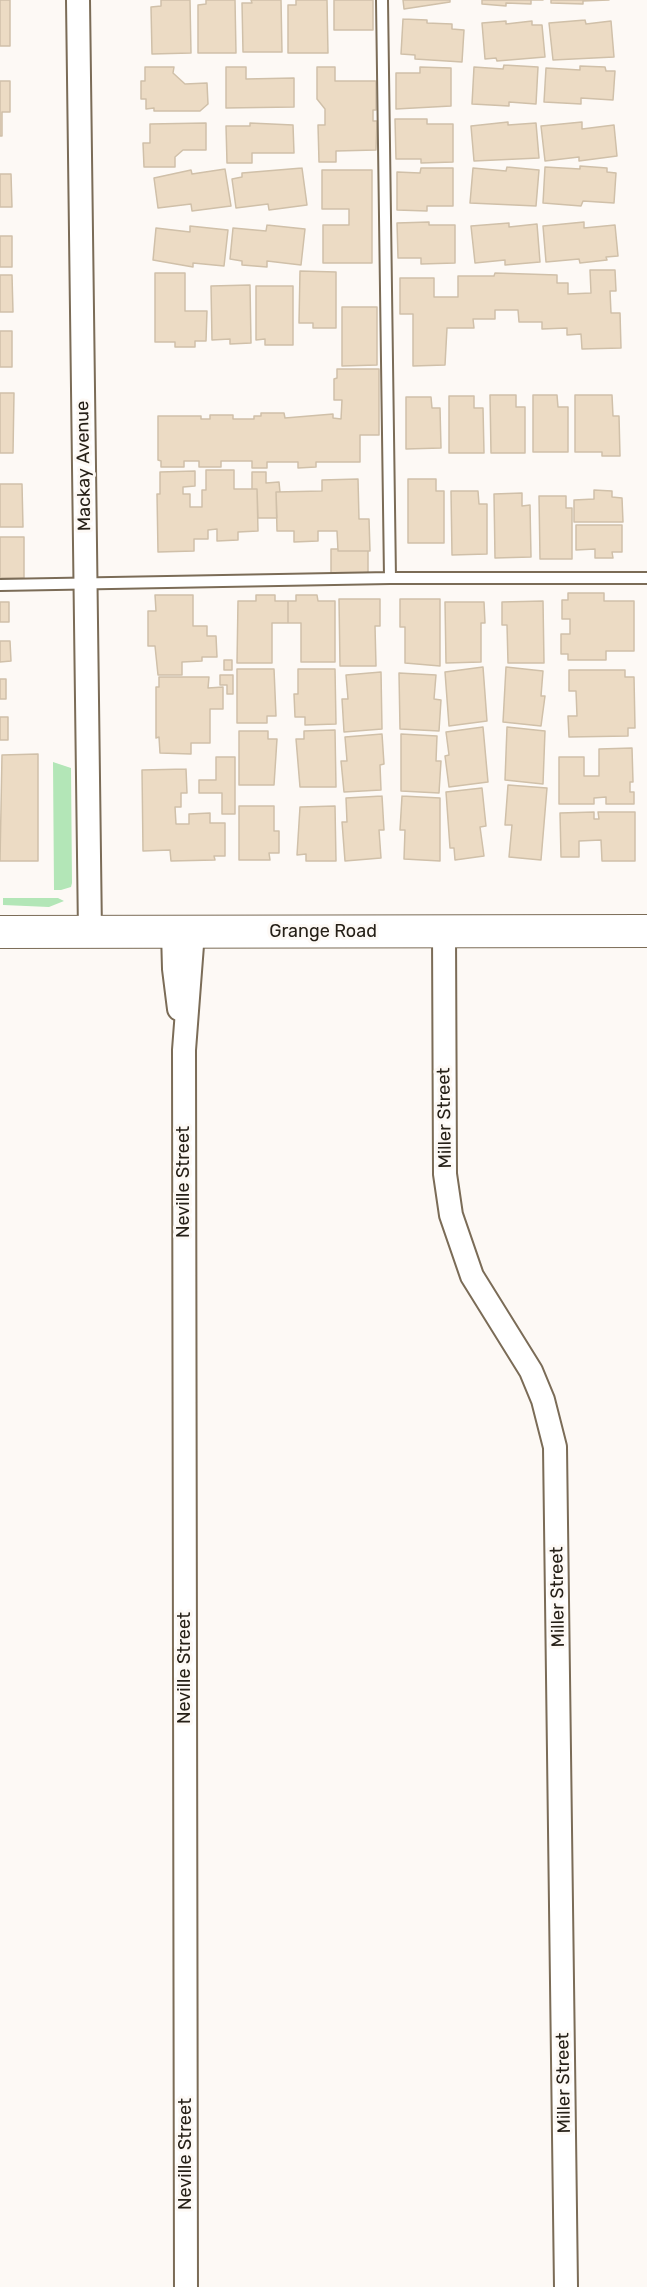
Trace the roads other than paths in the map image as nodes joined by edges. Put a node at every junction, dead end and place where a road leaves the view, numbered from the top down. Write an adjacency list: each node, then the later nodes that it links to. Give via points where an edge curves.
1 (78, 0): 5 (street, Mackay Avenue)
2 (382, 0): 3 (lane)
3 (390, 578): 4 (lane); 5 (lane)
4 (647, 578)
5 (85, 583): 6 (lane); 8 (street, Mackay Avenue)
6 (0, 585)
7 (0, 932): 8 (main road, Grange Road)
8 (90, 932): 9 (main road, Grange Road)
9 (183, 932): 10 (main road, Grange Road); 12 (street, Neville Street)
10 (444, 932): 11 (main road, Grange Road); 13 (street, Miller Street, via 446,1174 451,1215 472,1276 531,1371 555,1447)
11 (647, 932)
12 (186, 2287)
13 (566, 2287)

